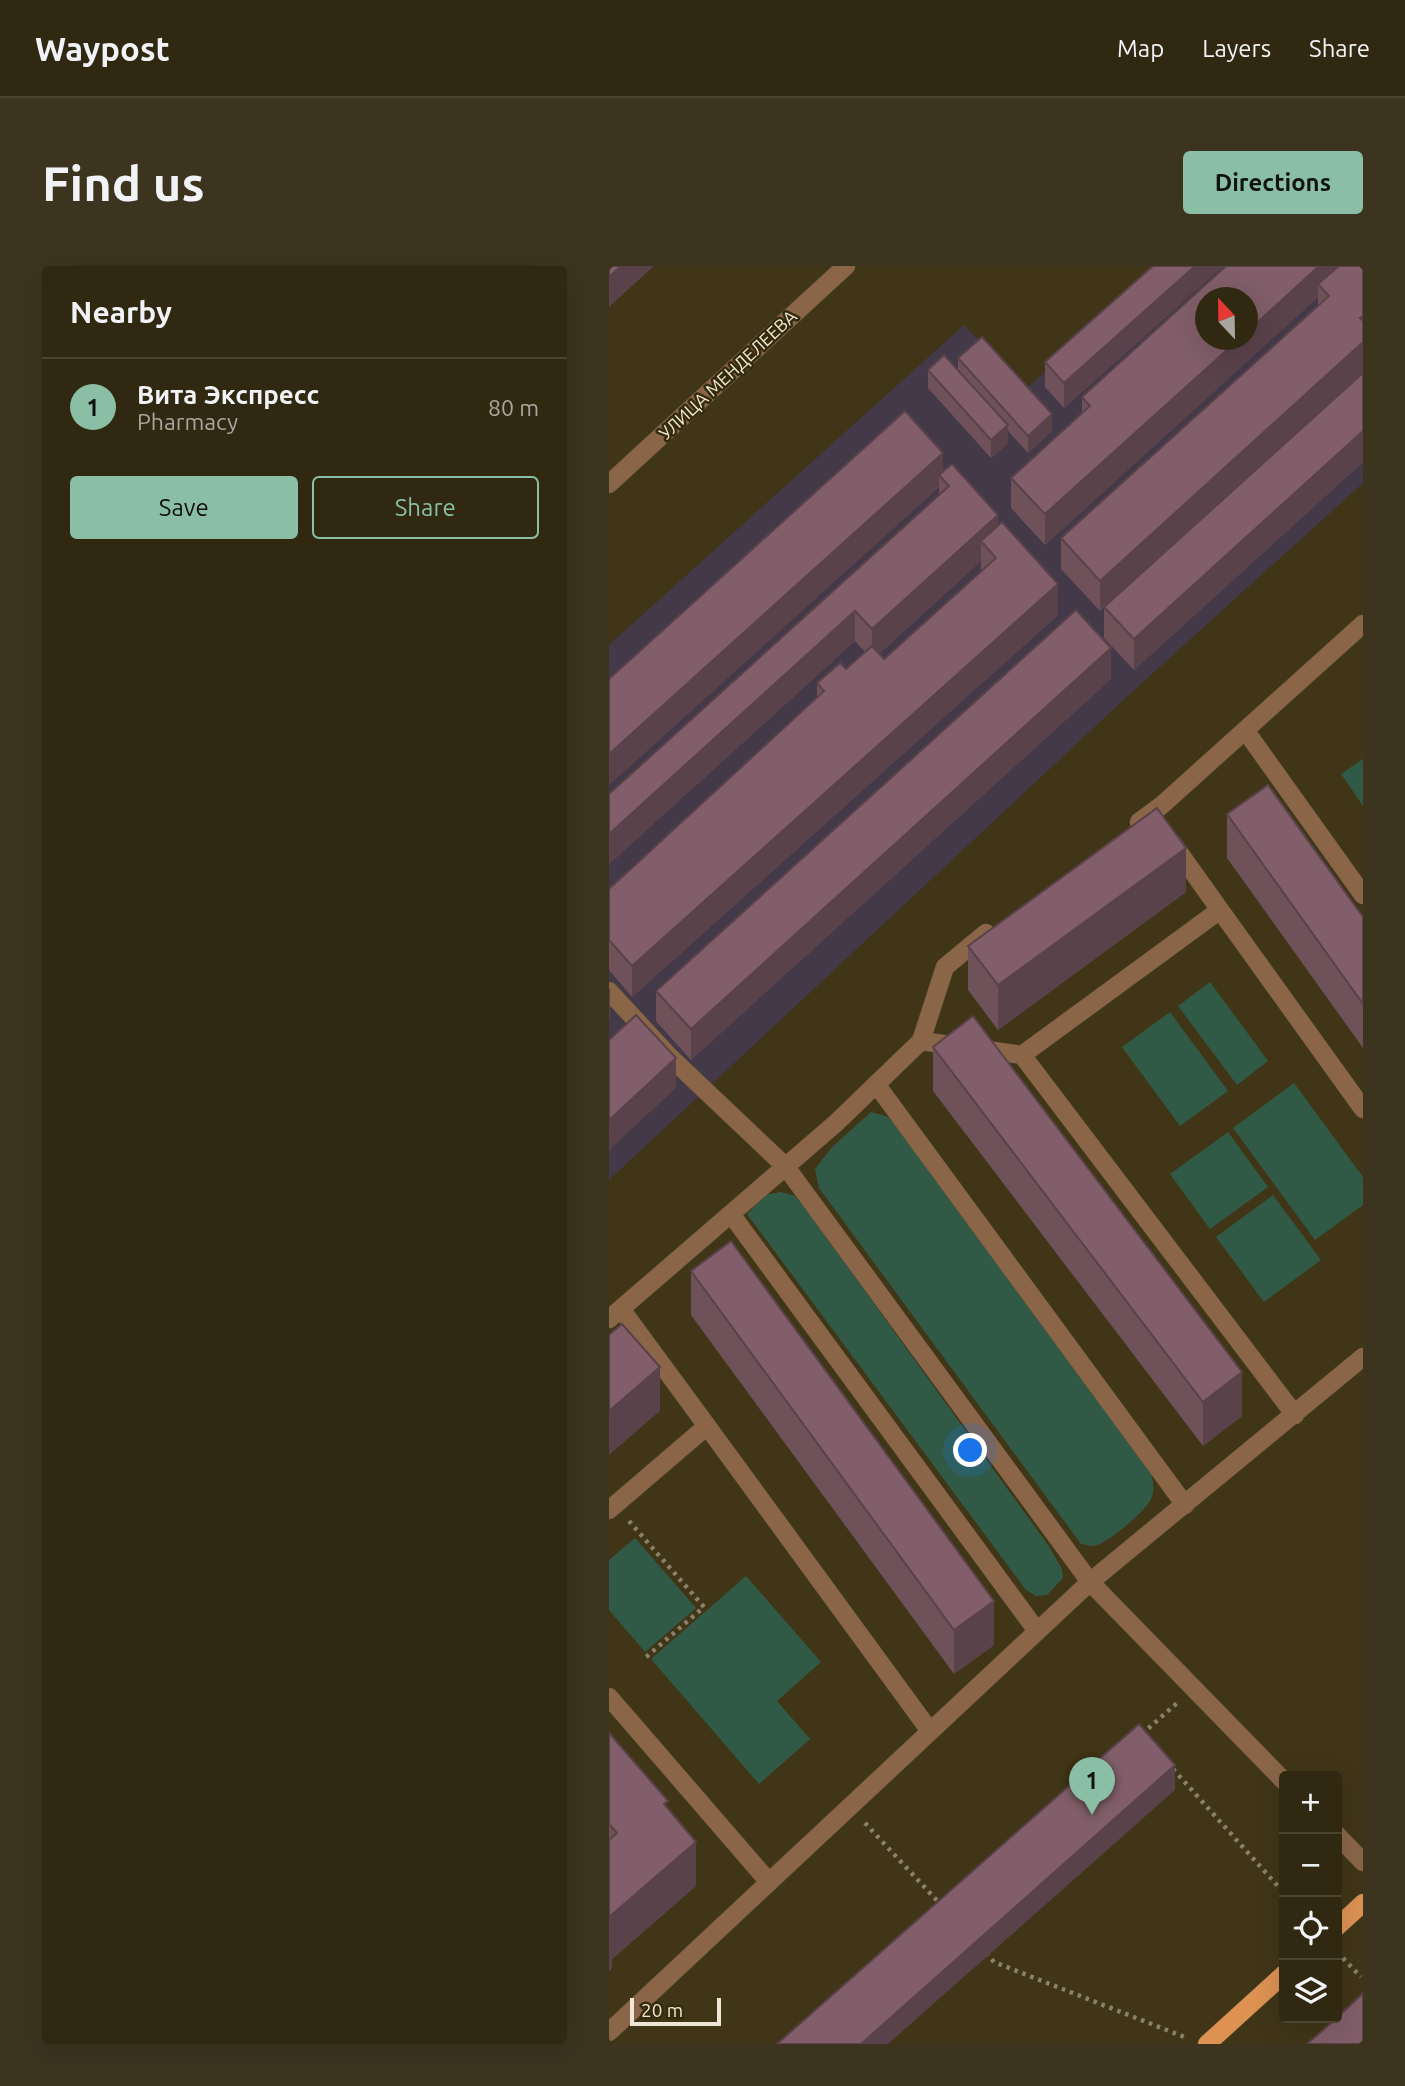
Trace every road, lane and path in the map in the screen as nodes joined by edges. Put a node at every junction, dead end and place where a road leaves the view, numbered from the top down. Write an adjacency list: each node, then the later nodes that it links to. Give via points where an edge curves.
1 (846, 266): 2 (street, УЛИЦА МЕНДЕЛЕЕВА)
2 (609, 484)
3 (1363, 624): 4 (street)
4 (1245, 730): 5 (street); 7 (street)
5 (1158, 824): 6 (street); 8 (street)
6 (1128, 830)
7 (1363, 895)
8 (1220, 910): 12 (street); 14 (street)
9 (1005, 920): 11 (street, via 945,967)
10 (609, 991): 15 (street, via 669,1056)
11 (921, 1041): 12 (street); 13 (street)
12 (1022, 1055): 19 (street)
13 (876, 1084): 15 (street); 21 (street)
14 (1363, 1109)
15 (786, 1167): 16 (street); 23 (street)
16 (731, 1214): 17 (street); 24 (street)
17 (615, 1314): 20 (street)
18 (1363, 1357): 19 (street)
19 (1295, 1415): 21 (street)
20 (707, 1426): 22 (street); 28 (street)
21 (1185, 1505): 23 (street)
22 (612, 1508): 25 (path, via 704,1607)
23 (1090, 1582): 24 (street); 26 (street)
24 (1037, 1631): 28 (street)
25 (646, 1658)
26 (1194, 1689): 29 (path); 31 (street)
27 (609, 1697): 35 (street)
28 (930, 1731): 32 (street)
29 (1142, 1735)
30 (1168, 1765): 36 (path)
31 (1279, 1776)
32 (850, 1807): 35 (street); 38 (path)
33 (1342, 1840): 34 (street)
34 (1363, 1862)
35 (769, 1882): 44 (street)
36 (1279, 1887)
37 (1362, 1905): 39 (main road)
38 (945, 1909)
39 (1342, 1923)
40 (978, 1944): 45 (path, via 994,1962)
41 (1342, 1956): 42 (path)
42 (1361, 1977)
43 (1279, 1978): 45 (main road)
44 (609, 2032)
45 (1199, 2042)

